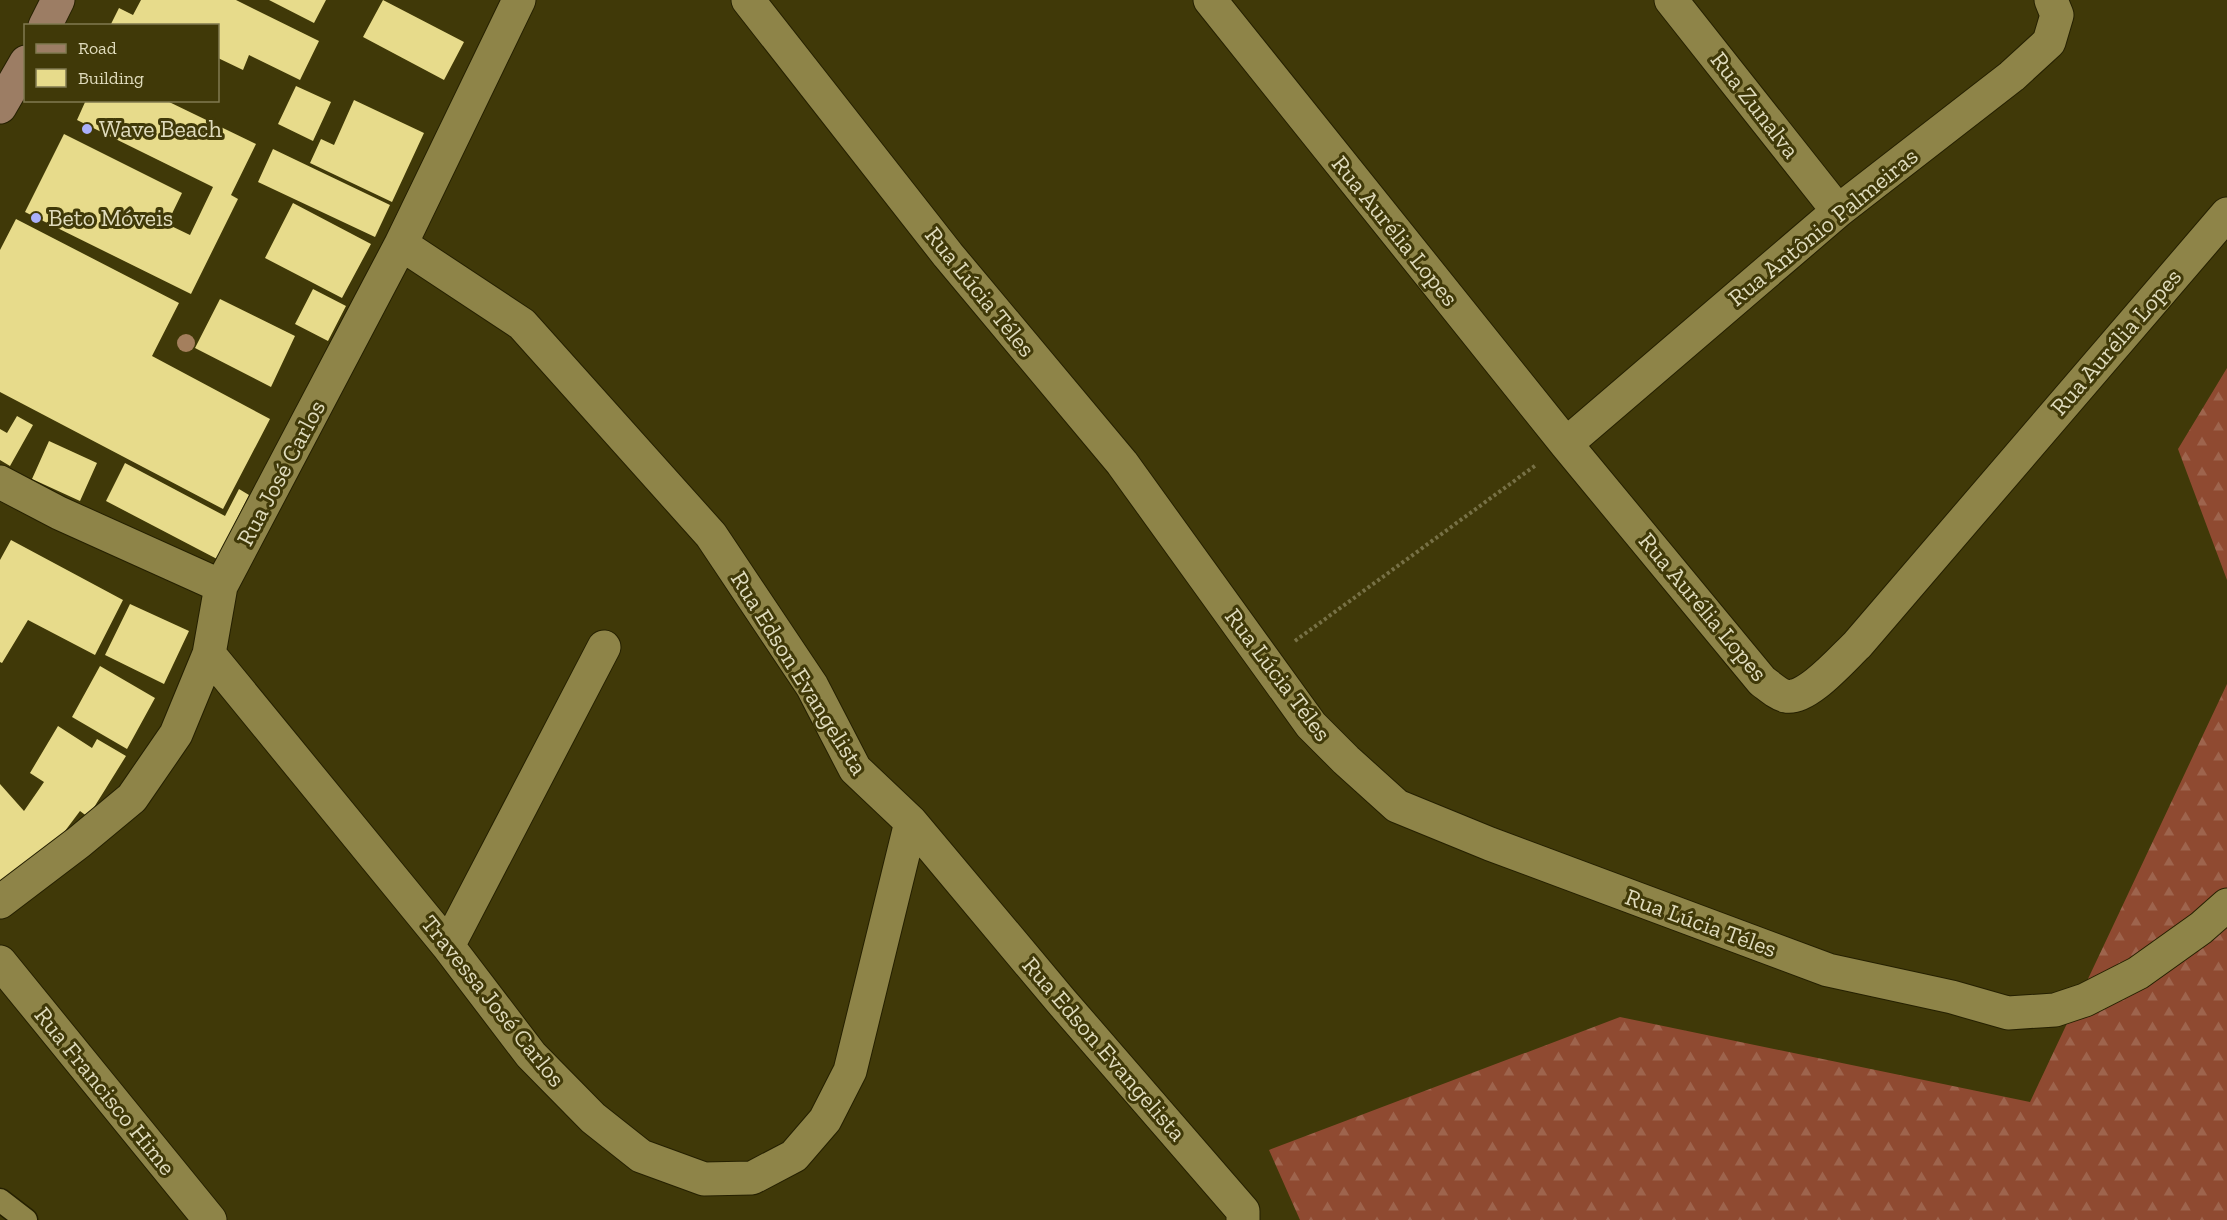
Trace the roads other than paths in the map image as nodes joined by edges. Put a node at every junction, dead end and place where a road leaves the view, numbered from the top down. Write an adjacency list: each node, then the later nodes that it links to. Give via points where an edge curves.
1 (58, 0): 7 (main road)
2 (519, 0): 12 (street, Rua José Carlos)
3 (748, 0): 20 (street, Rua Lúcia Téles, via 948,255 1122,463 1311,725 1397,806 1828,970 2008,1013 2055,1010 2085,1000 2138,972)
4 (1210, 0): 13 (street, Rua Aurélia Lopes)
5 (1671, 0): 10 (street, Rua Zunalva)
6 (2051, 0): 10 (street, Rua Antônio Palmeiras, via 2057,15 2049,42 2012,76)
7 (46, 24)
8 (24, 65): 9 (main road)
9 (0, 107)
10 (1838, 211): 13 (street, Rua Antônio Palmeiras)
11 (2227, 214): 13 (street, Rua Aurélia Lopes, via 1857,645 1798,696 1786,696 1762,681)
12 (401, 244): 15 (street, Rua José Carlos); 18 (street, Rua Edson Evangelista, via 522,324 711,535 812,686 855,769)
13 (1566, 444)
14 (0, 482): 15 (street)
15 (221, 586): 17 (street, Rua José Carlos)
16 (604, 647): 21 (street)
17 (209, 654): 19 (street, Rua José Carlos, via 176,734 132,798); 21 (street, Travessa José Carlos)
18 (911, 822): 21 (street, Travessa José Carlos, via 850,1071 825,1120 794,1156 752,1178 704,1179 641,1156 592,1118 531,1055); 24 (street, Rua Edson Evangelista)
19 (0, 902)
20 (2227, 905)
21 (448, 946)
22 (0, 962): 26 (street, Rua Francisco Hime)
23 (0, 1200): 25 (lane)
24 (1243, 1216)
25 (26, 1220)
26 (210, 1220)

